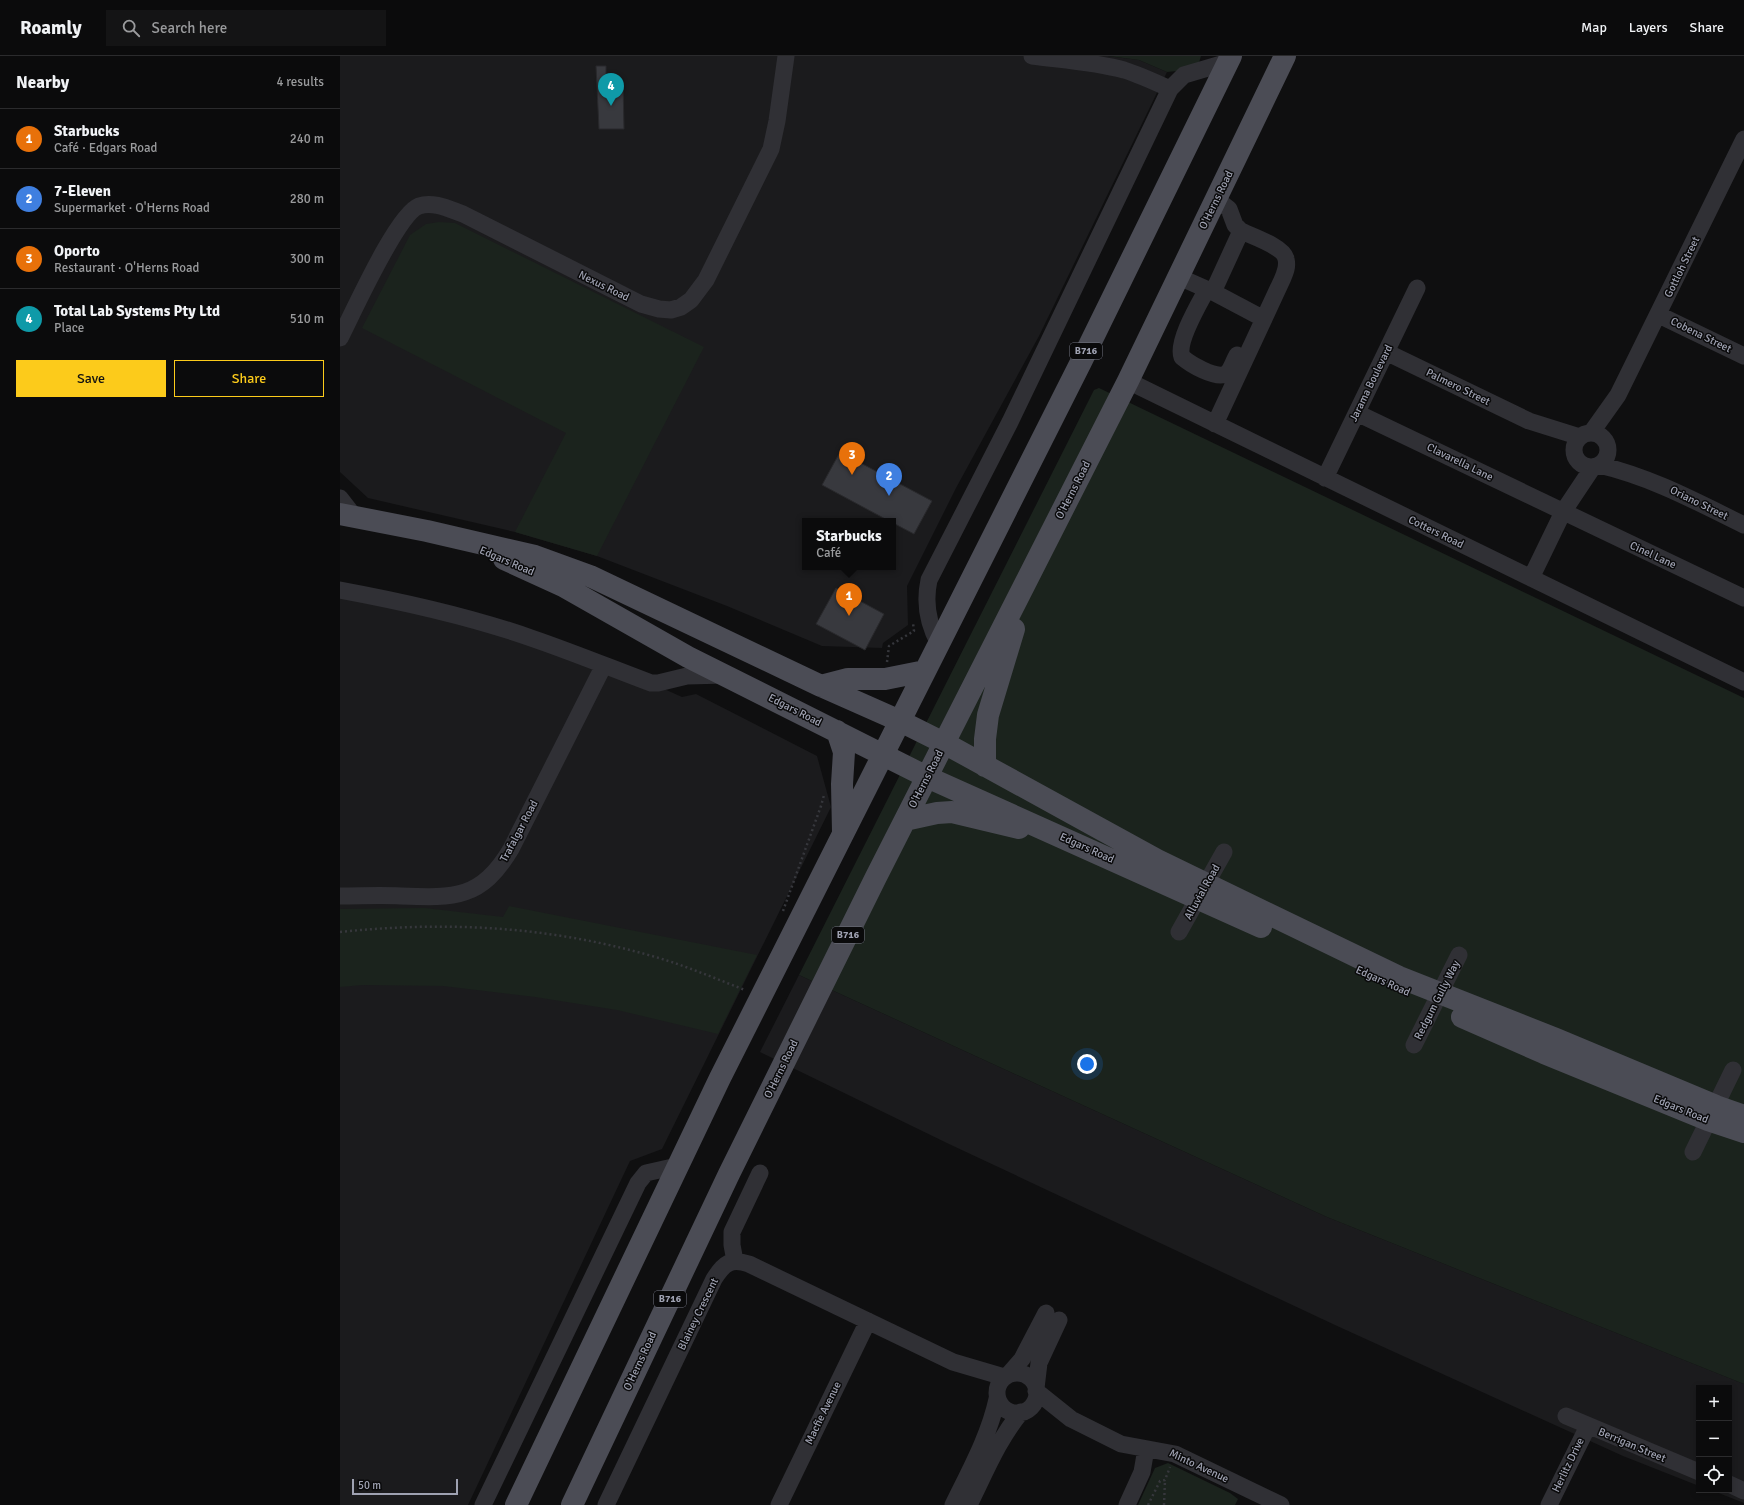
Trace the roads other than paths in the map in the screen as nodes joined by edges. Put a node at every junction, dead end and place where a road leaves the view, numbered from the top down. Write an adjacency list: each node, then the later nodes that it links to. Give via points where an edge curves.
1 (786, 56): 14 (street, Nexus Road, via 771,149 706,280 691,300 680,307 671,310 641,304 463,214 445,207 425,204 408,213 393,233)
2 (1032, 56): 5 (street, via 1125,70)
3 (1285, 56): 7 (main road, O'Herns Road / B716)
4 (1230, 59): 5 (street, via 1184,75); 34 (main road, B716)
5 (1170, 89): 34 (street, via 1010,422 936,564 926,592 926,602 930,630)
6 (1744, 139): 12 (street, Gottloh Street)
7 (1216, 199): 8 (street, via 1229,209 1235,225); 9 (main road, O'Herns Road / B716)
8 (1241, 231): 11 (street); 13 (street, via 1279,249 1286,257 1287,268 1282,280)
9 (1178, 277): 11 (street); 17 (main road, O'Herns Road / B716)
10 (1417, 288): 15 (street, Jarama Boulevard)
11 (1210, 291): 13 (street); 13 (street, via 1184,337 1180,352 1187,361 1210,373 1226,374)
12 (1659, 315): 16 (street, Cobena Street); 21 (street, Gottloh Street)
13 (1261, 317): 20 (street)
14 (340, 338)
15 (1386, 352): 18 (street, Jarama Boulevard); 19 (street, Palmero Street)
16 (1744, 356)
17 (1128, 381): 20 (street, Cotters Road); 30 (main road, O'Herns Road / B716)
18 (1357, 413): 23 (street, Jarama Boulevard); 26 (street, Clavarella Lane)
19 (1530, 421): 21 (street, Palmero Street); 22 (street, Palmero Street)
20 (1215, 424): 23 (street, Cotters Road)
21 (1596, 439): 22 (street, via 1606,458); 22 (street, via 1574,446); 24 (street, Oriano Street)
22 (1586, 461): 24 (street, Oriano Street); 26 (street)
23 (1325, 478): 31 (street, Cotters Road)
24 (1654, 481): 28 (street, Oriano Street)
25 (340, 498): 27 (street)
26 (1563, 512): 31 (street); 33 (street, Cinel Lane)
27 (347, 515): 29 (main road, Edgars Road)
28 (1744, 525)
29 (444, 535): 37 (main road, Edgars Road, via 563,586); 39 (main road, Edgars Road, via 535,556 590,576)
30 (1031, 573): 42 (main road, O'Herns Road / B716); 44 (main road, via 988,715 984,739)
31 (1531, 578): 38 (street, Cotters Road)
32 (340, 590): 35 (street, via 442,611 530,637)
33 (1744, 598)
34 (939, 644): 36 (main road, B716)
35 (604, 665): 37 (street, via 658,684 687,676); 51 (street, Trafalgar Road, via 511,849 491,876 477,886 452,896)
36 (925, 671): 39 (main road, via 885,679 848,678); 40 (main road, B716)
37 (725, 675): 41 (main road, Edgars Road)
38 (1744, 682)
39 (821, 686): 40 (main road, Edgars Road)
40 (900, 721): 42 (main road, Edgars Road); 43 (main road, B716)
41 (837, 731): 43 (main road, Edgars Road); 47 (main road, via 844,752)
42 (944, 743): 44 (main road, Edgars Road); 45 (main road, O'Herns Road / B716)
43 (883, 754): 45 (main road, Edgars Road); 47 (main road, B716)
44 (985, 766): 50 (main road, Edgars Road, via 1157,860)
45 (927, 777): 46 (main road, O'Herns Road / B716); 48 (main road, Edgars Road)
46 (905, 820): 48 (main road, via 952,812); 79 (main road, O'Herns Road / B716, via 729,1174)
47 (843, 835): 61 (main road, B716)
48 (1063, 838): 50 (main road, Edgars Road)
49 (1224, 852): 50 (street, Alluvial Road)
50 (1202, 891): 52 (street, Alluvial Road); 54 (main road, Edgars Road)
51 (340, 896)
52 (1179, 932)
53 (1459, 955): 54 (street, Redgum Gully Way)
54 (1438, 999): 55 (street, Redgum Gully Way); 57 (main road, Edgars Road, via 1544,1054)
55 (1414, 1046)
56 (1733, 1070): 57 (street)
57 (1712, 1113): 58 (main road, Edgars Road); 59 (main road, Edgars Road); 60 (street)
58 (1744, 1116)
59 (1744, 1132)
60 (1693, 1152)
61 (677, 1166): 77 (street, via 646,1173 638,1183); 78 (main road, B716)
62 (760, 1173): 63 (street, via 732,1232)
63 (735, 1261): 64 (street, via 759,1268); 80 (street, Blainey Crescent, via 723,1266 714,1279)
64 (868, 1321): 65 (street); 81 (street, Macfie Avenue)
65 (953, 1362): 66 (street); 68 (street)
66 (1006, 1376): 67 (street, via 1028,1376); 67 (street, via 1022,1359 1053,1316 1037,1373); 68 (street, via 998,1385)
67 (1036, 1389): 69 (street, via 1033,1404); 71 (street, Minto Avenue)
68 (997, 1397): 69 (street, via 1000,1404 1009,1412); 82 (street, via 993,1420)
69 (1022, 1412): 71 (street, Minto Avenue, via 1047,1413); 83 (street, via 999,1444)
70 (1566, 1416): 72 (street, Berrigan Street)
71 (1071, 1419): 73 (street, Minto Avenue, via 1121,1444)
72 (1588, 1426): 74 (street, Berrigan Street); 86 (street, Herlitz Drive)
73 (1146, 1449): 84 (street, via 1142,1472); 85 (street, Minto Avenue, via 1175,1454)
74 (1696, 1471)
75 (1732, 1485): 76 (street)
76 (1744, 1491)
77 (483, 1505)
78 (516, 1505)
79 (572, 1505)
80 (606, 1505)
81 (779, 1505)
82 (953, 1505)
83 (969, 1505)
84 (1127, 1505)
85 (1281, 1505)
86 (1549, 1505)

